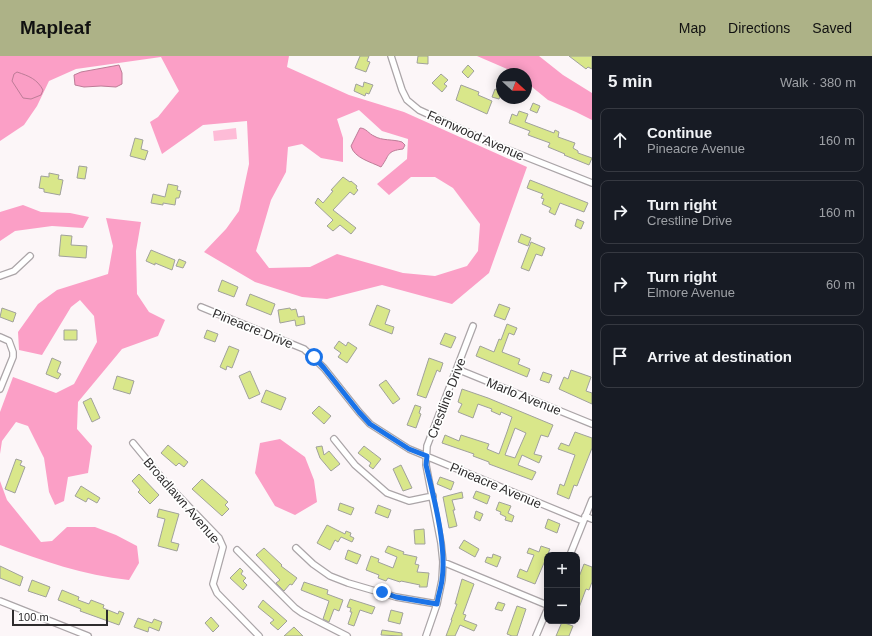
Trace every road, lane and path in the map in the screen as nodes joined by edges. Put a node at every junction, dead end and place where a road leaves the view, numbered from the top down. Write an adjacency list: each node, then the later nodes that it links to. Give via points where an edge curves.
1 (391, 56): 2 (street, Fernwood Avenue, via 402,90 408,100 420,110 491,143)
2 (592, 183)
3 (30, 256): 4 (street, via 14,270)
4 (0, 276)
5 (201, 307): 8 (street, Pineacre Drive)
6 (473, 326): 9 (street, Crestline Drive)
7 (0, 337): 10 (street, via 9,341 13,352)
8 (305, 350): 14 (street, Pineacre Avenue, via 324,368 370,424 409,449)
9 (457, 369): 11 (street, Marlo Avenue); 14 (street, Crestline Drive, via 427,446)
10 (0, 389)
11 (592, 424)
12 (334, 439): 15 (street, via 355,465 387,493 409,501)
13 (133, 443): 28 (street, Broadlawn Avenue, via 166,483 219,538 222,547 213,584 217,593)
14 (427, 456): 15 (street, Crestline Drive, via 426,465); 17 (street, Pineacre Avenue)
15 (433, 496): 22 (street, Crestline Drive)
16 (592, 500): 17 (street)
17 (584, 519): 18 (street, Pineacre Avenue); 21 (street)
18 (592, 519)
19 (296, 548): 24 (street, via 330,576 396,597)
20 (237, 550): 29 (street, via 295,608)
21 (571, 552)
22 (443, 562): 24 (street, Crestline Drive); 25 (street)
23 (0, 601): 27 (street)
24 (437, 604): 30 (street, Crestline Drive)
25 (544, 604)
26 (544, 617): 31 (street)
27 (88, 636)
28 (259, 636)
29 (347, 636)
30 (426, 636)
31 (536, 636)

